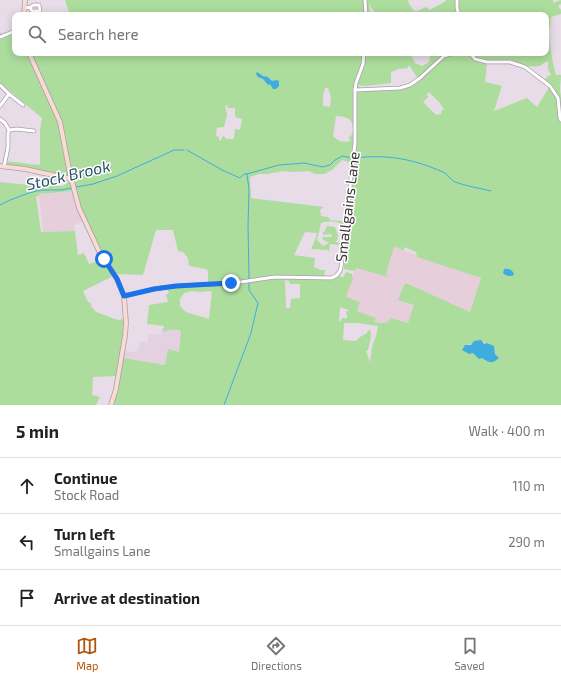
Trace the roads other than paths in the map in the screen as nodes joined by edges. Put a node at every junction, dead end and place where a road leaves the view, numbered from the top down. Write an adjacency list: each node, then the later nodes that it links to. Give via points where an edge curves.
1 (25, 0): 5 (main road)
2 (365, 0): 7 (street)
3 (457, 0): 8 (street)
4 (31, 7): 5 (street)
5 (25, 8): 6 (main road)
6 (24, 12)
7 (366, 12)
8 (458, 12)
9 (12, 32): 10 (street)
10 (0, 37)
11 (30, 56): 25 (main road, via 60,122)
12 (364, 56): 16 (street, Smallgains Lane)
13 (444, 56): 16 (street, via 410,85 400,88)
14 (472, 56): 21 (street, via 487,62 510,62 525,67 550,86 558,98)
15 (0, 85): 17 (street)
16 (355, 90): 26 (street, Smallgains Lane, via 354,160 341,267 336,276 275,277 210,285 176,286)
17 (9, 94): 18 (street); 19 (street)
18 (23, 105)
19 (0, 106)
20 (0, 119): 22 (street)
21 (561, 120)
22 (9, 130): 23 (street); 24 (street, via 8,147)
23 (34, 131)
24 (2, 166): 25 (main road)
25 (71, 179): 26 (main road, via 79,208)
26 (124, 296): 27 (main road, via 125,336)
27 (111, 405)

